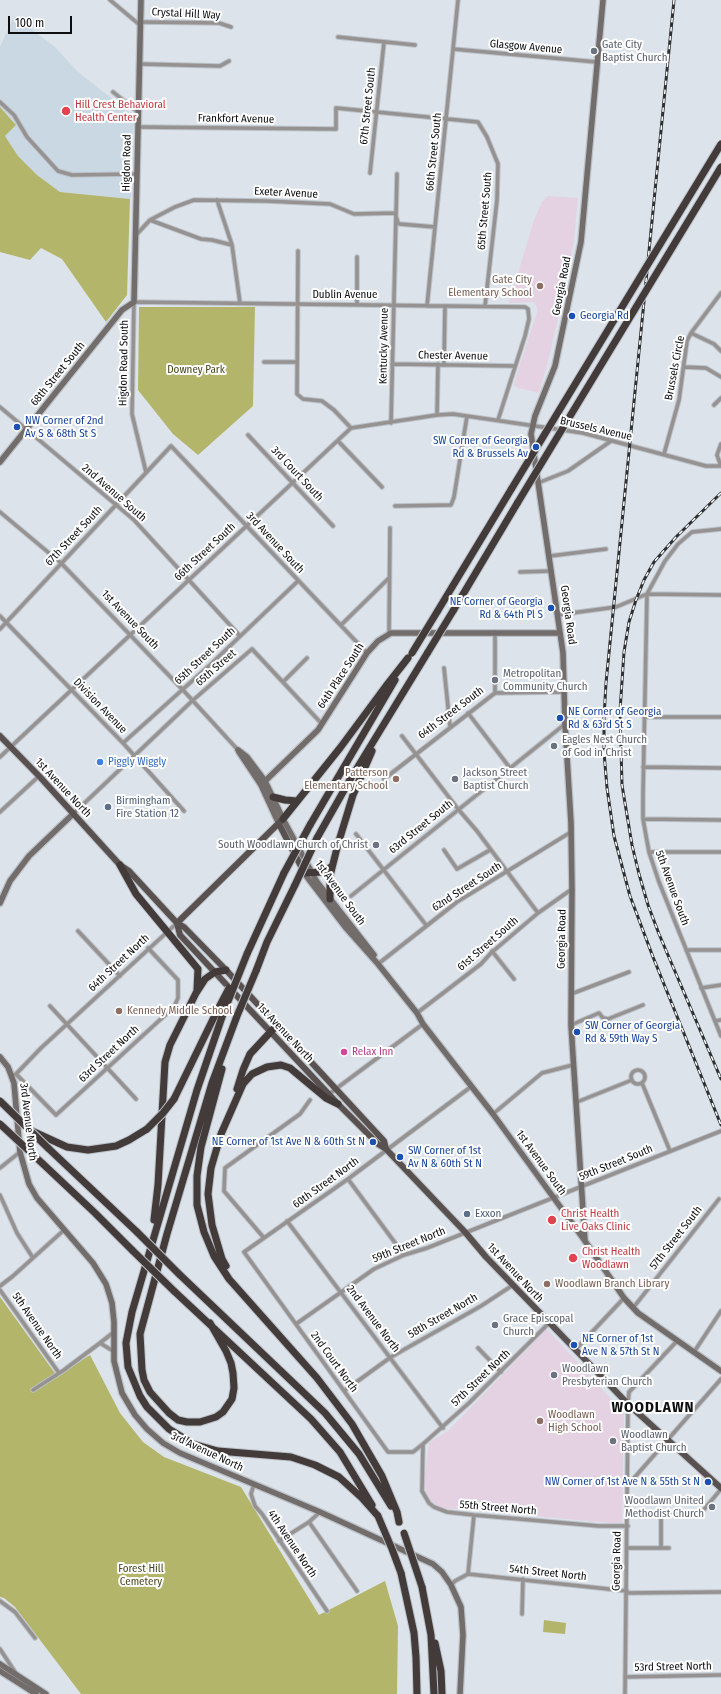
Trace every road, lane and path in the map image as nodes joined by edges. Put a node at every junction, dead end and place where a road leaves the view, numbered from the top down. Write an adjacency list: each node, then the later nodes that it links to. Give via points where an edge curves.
1 (110, 0): 5 (street)
2 (141, 0): 5 (street, Higdon Road)
3 (458, 0): 10 (street, 66th Street South)
4 (603, 0): 12 (street, Georgia Road)
5 (141, 24): 6 (street, Crystal Hill Way, via 219,23); 13 (street, Higdon Road)
6 (231, 27)
7 (338, 37): 8 (street)
8 (384, 42): 9 (street); 17 (street, 67th Street South)
9 (415, 45)
10 (453, 49): 12 (street, Glasgow Avenue); 18 (street, 66th Street South)
11 (229, 61): 13 (street, via 220,66)
12 (597, 62): 59 (street, Georgia Road, via 580,242 555,366)
13 (140, 64): 16 (street, Higdon Road)
14 (113, 92): 16 (street)
15 (0, 102): 23 (street, via 14,115 27,137 58,171 72,175)
16 (138, 112): 19 (street, Higdon Road)
17 (377, 112): 18 (street); 19 (street, Frankfort Avenue, via 336,108 336,129); 22 (street, 67th Street South)
18 (446, 118): 28 (street, 66th Street South); 41 (street, 65th Street South, via 478,122 498,164 497,200)
19 (138, 127): 23 (street, Higdon Road)
20 (721, 144): 102 (highway, bridge)
21 (721, 167): 114 (highway, bridge)
22 (370, 173)
23 (137, 174): 29 (street, Higdon Road)
24 (397, 174): 26 (street, Kentucky Avenue)
25 (217, 200): 26 (street, Exeter Avenue, via 330,204 354,214); 27 (street, Exeter Avenue, via 194,200); 30 (street)
26 (396, 213): 28 (street, via 400,224); 38 (street, Kentucky Avenue)
27 (150, 220): 29 (street, Exeter Avenue); 30 (street, via 201,239)
28 (435, 227): 39 (street, 66th Street South)
29 (136, 235): 34 (street, Higdon Road)
30 (232, 245): 35 (street)
31 (298, 251): 36 (street)
32 (357, 257): 37 (street)
33 (721, 293): 42 (street, Brussels Circle)
34 (134, 302): 35 (street, Dublin Avenue); 61 (street, 68th Street South, via 122,310); 70 (street, Higdon Road South, via 132,414)
35 (240, 303): 36 (street, Dublin Avenue)
36 (297, 304): 37 (street, Dublin Avenue); 45 (street)
37 (357, 304): 38 (street, Dublin Avenue)
38 (394, 304): 39 (street, Dublin Avenue); 46 (street, Kentucky Avenue)
39 (427, 306): 40 (street, Dublin Avenue)
40 (445, 306): 41 (street, Dublin Avenue); 48 (street)
41 (485, 306): 49 (street, Dublin Avenue, via 528,310 529,319)
42 (691, 334): 43 (street, via 714,344); 50 (street, Brussels Circle, via 687,341)
43 (721, 351)
44 (264, 362): 45 (street)
45 (297, 362): 60 (street, via 297,394 302,400 322,401)
46 (392, 364): 47 (street, Chester Avenue); 58 (street, Kentucky Avenue)
47 (438, 364): 48 (street, Chester Avenue); 55 (street)
48 (444, 364): 49 (street, Chester Avenue)
49 (515, 366): 57 (street)
50 (684, 367): 51 (street, via 706,368); 67 (street, Brussels Circle, via 679,400)
51 (721, 377)
52 (721, 398): 53 (street)
53 (714, 405)
54 (0, 407): 61 (street, 2nd Avenue South)
55 (437, 415): 56 (street, Brussels Avenue); 58 (street)
56 (466, 416): 57 (street, Brussels Avenue); 75 (street, via 451,505)
57 (498, 420): 59 (street, Brussels Avenue)
58 (391, 423): 60 (street)
59 (532, 426): 64 (street, Brussels Avenue, via 583,433); 72 (street, Georgia Road)
60 (351, 428): 63 (street, 66th Street South)
61 (27, 429): 68 (street, 68th Street South); 74 (street, 2nd Avenue South)
62 (248, 435): 71 (street, 3rd Court South)
63 (338, 441): 71 (street, 66th Street South); 73 (street)
64 (611, 441): 67 (street, Brussels Avenue); 72 (street, via 568,471)
65 (721, 444): 69 (street, via 717,455)
66 (171, 446): 70 (street, 67th Street South); 77 (street, 3rd Avenue South)
67 (664, 454): 69 (street, Brussels Avenue, via 706,466)
68 (0, 462)
69 (721, 466)
70 (146, 472): 74 (street, 67th Street South)
71 (293, 483): 77 (street, 66th Street South); 78 (street, 3rd Court South)
72 (538, 483): 82 (street, Georgia Road)
73 (382, 487)
74 (116, 504): 83 (street, 67th Street South); 87 (street, 2nd Avenue South)
75 (395, 506)
76 (0, 512): 83 (street, 1st Avenue South)
77 (247, 526): 87 (street, 66th Street South); 88 (street, 3rd Avenue South)
78 (333, 526)
79 (390, 528): 86 (street)
80 (721, 528): 89 (street, via 692,532 678,544 665,561)
81 (606, 549): 82 (street)
82 (550, 556): 84 (street, Georgia Road)
83 (62, 563): 93 (street, 67th Street South); 99 (street, 1st Avenue South)
84 (552, 571): 85 (street); 92 (street, Georgia Road)
85 (520, 572)
86 (389, 578): 94 (street); 98 (street)
87 (189, 580): 99 (street, 66th Street South); 100 (street, 2nd Avenue South)
88 (298, 581): 94 (street, 3rd Avenue South); 100 (street, 65th Street South)
89 (647, 594): 90 (street); 92 (street, via 616,607); 113 (street, 5th Avenue South)
90 (721, 595)
91 (0, 616): 93 (street, Division Avenue)
92 (557, 616): 97 (street, Georgia Road)
93 (7, 622): 95 (street, 67th Street South); 106 (street, Division Avenue)
94 (340, 625): 101 (street, 3rd Avenue South)
95 (0, 629)
96 (495, 632): 97 (street); 98 (street); 109 (street)
97 (559, 632): 108 (street, Georgia Road)
98 (389, 634): 101 (street, 64th Place South)
99 (130, 635): 106 (street, 66th Street South); 107 (street, 1st Avenue South)
100 (240, 636): 107 (street, 65th Street South)
101 (367, 653): 115 (street, 64th Place South)
102 (410, 655): 133 (highway); 178 (highway, bridge, via 310,824 284,873)
103 (307, 658): 105 (street)
104 (444, 668): 117 (street)
105 (283, 682): 110 (street, 65th Street, via 252,649); 115 (street)
106 (72, 690): 120 (street, Division Avenue); 121 (street, 66th Street South)
107 (183, 690): 110 (street, 1st Avenue South); 120 (street, 65th Street South)
108 (565, 692): 109 (street, 64th Street South); 116 (street, Georgia Road)
109 (495, 693): 111 (street, 64th Street South)
110 (192, 701): 122 (street, 1st Avenue South); 124 (street, 65th Street)
111 (468, 713): 117 (street, 64th Street South); 127 (street)
112 (721, 716): 113 (street)
113 (644, 717): 126 (street, 5th Avenue South)
114 (386, 719): 149 (highway, via 353,795); 187 (highway, bridge, via 317,838 267,942)
115 (322, 724): 131 (street, 64th Place South)
116 (565, 724): 127 (street, 63rd Street South); 141 (street, Georgia Road)
117 (450, 726): 123 (street, 64th Street South)
118 (0, 736): 121 (main road, 1st Avenue North)
119 (402, 736): 123 (street)
120 (123, 744): 124 (street, Division Avenue)
121 (11, 747): 125 (street, 66th Street South); 129 (main road, 1st Avenue North)
122 (238, 750): 131 (street, 1st Avenue South, via 247,757)
123 (416, 753): 130 (street, 64th Street South); 134 (street)
124 (133, 756): 135 (street, Division Avenue); 137 (street)
125 (0, 757)
126 (644, 767): 128 (street); 138 (street, 5th Avenue South)
127 (510, 768): 134 (street, 63rd Street South)
128 (721, 768)
129 (39, 776): 136 (street); 137 (main road, 1st Avenue North)
130 (384, 779)
131 (263, 783): 132 (street, 1st Avenue South); 140 (street, 1st Avenue South)
132 (273, 797): 133 (highway); 140 (street, 1st Avenue South)
133 (297, 801): 140 (highway)
134 (458, 809): 144 (street); 150 (street, 63rd Street South)
135 (184, 811)
136 (0, 812)
137 (74, 813): 148 (main road, 1st Avenue North); 156 (street, via 29,856 10,881)
138 (643, 819): 139 (street); 145 (street, 5th Avenue South)
139 (721, 820)
140 (281, 822): 152 (main road, 1st Avenue South); 158 (main road, 64th Street North)
141 (571, 832): 151 (street, 62nd Street South); 153 (street, Georgia Road)
142 (356, 834): 150 (street)
143 (444, 850): 144 (street, via 458,869)
144 (490, 850): 151 (street)
145 (649, 852): 146 (street); 163 (street, 5th Avenue South)
146 (720, 852): 147 (street)
147 (721, 857)
148 (120, 865): 158 (main road, 1st Avenue North, via 129,871); 161 (highway, via 136,894)
149 (331, 867): 152 (highway, via 324,872); 155 (highway)
150 (383, 870): 154 (street, 63rd Street South); 159 (street)
151 (507, 872): 157 (street); 159 (street, 62nd Street South, via 457,902)
152 (308, 874): 155 (street, 1st Avenue South); 166 (street, 1st Avenue South, via 346,928)
153 (572, 889): 157 (street, 61st Street South); 175 (street, Georgia Road)
154 (351, 896)
155 (330, 899): 166 (street, 1st Avenue South, via 375,956)
156 (0, 903)
157 (538, 913): 165 (street, 61st Street South)
158 (177, 923): 161 (street, 64th Street North); 167 (main road, 1st Avenue North, via 184,926); 168 (main road, 1st Avenue North, via 180,935)
159 (426, 925): 166 (street, 62nd Street South)
160 (78, 930): 170 (street)
161 (166, 933): 162 (street, 64th Street North); 174 (highway, via 198,968)
162 (148, 948): 170 (street, 64th Street North); 191 (street, 63rd Street North, via 178,980 178,998 174,1007)
163 (686, 950): 164 (street); 173 (street, 5th Avenue South)
164 (721, 950)
165 (492, 951): 171 (street); 179 (street, 61st Street South, via 480,964)
166 (378, 964): 179 (street, 1st Avenue South)
167 (226, 970): 168 (highway); 184 (main road, 1st Avenue North)
168 (215, 972): 174 (highway, via 205,979); 186 (main road, 1st Avenue North)
169 (629, 972): 175 (street)
170 (120, 976): 182 (street, 64th Street North)
171 (514, 979)
172 (721, 985): 173 (street)
173 (701, 988): 181 (street, 5th Avenue South)
174 (196, 993): 223 (highway, via 170,1044 165,1062)
175 (571, 994): 185 (street, Georgia Road)
176 (643, 1005): 185 (street, via 608,1019 599,1014)
177 (50, 1006): 182 (street)
178 (220, 1012): 207 (highway, bridge, via 174,1100 147,1128 125,1142 88,1150 72,1148); 223 (highway)
179 (417, 1013): 183 (street, 1st Avenue South)
180 (721, 1020): 181 (street)
181 (715, 1021): 188 (street, 5th Avenue South)
182 (68, 1024): 191 (street); 192 (street, 64th Street North)
183 (423, 1024): 195 (street, 1st Avenue South); 196 (street)
184 (277, 1026): 186 (highway); 196 (main road, 1st Avenue North)
185 (571, 1026): 190 (street, Georgia Road)
186 (271, 1032): 197 (main road, 1st Avenue North); 201 (highway, via 250,1054)
187 (231, 1034): 232 (highway, via 201,1147 197,1205 214,1256); 236 (highway, via 212,1083 140,1334 143,1375 150,1392 168,1413 178,1420 204,1421 216,1417 232,1399 234,1388 231,1363)
188 (721, 1036)
189 (0, 1057): 192 (street, 3rd Avenue North)
190 (573, 1065): 202 (street, Georgia Road); 204 (street, via 542,1073)
191 (108, 1067): 198 (street); 205 (street, 63rd Street North)
192 (14, 1075): 205 (street, 3rd Avenue North); 211 (street, 3rd Avenue North)
193 (632, 1080): 194 (street, via 637,1084); 194 (street, via 631,1075 634,1071 640,1070 645,1077); 202 (street)
194 (642, 1083): 210 (street)
195 (472, 1086): 204 (street, 1st Avenue South); 209 (street, 60th Street North)
196 (335, 1089): 197 (street); 209 (main road, 1st Avenue North, via 384,1142)
197 (329, 1094): 203 (main road, 1st Avenue North)
198 (136, 1099)
199 (310, 1100): 222 (street, via 296,1116 225,1168 224,1191)
200 (0, 1101): 207 (highway, bridge)
201 (235, 1101): 203 (highway, via 243,1084 252,1074 266,1067 280,1065 290,1068 326,1098); 232 (highway, via 210,1168 208,1194 212,1225 222,1259)
202 (577, 1102): 214 (street, Georgia Road)
203 (338, 1104): 209 (main road, 1st Avenue North)
204 (493, 1114): 216 (street, 1st Avenue South)
205 (56, 1116)
206 (0, 1124): 236 (highway, bridge)
207 (29, 1130): 266 (highway, bridge, via 341,1431 376,1480)
208 (721, 1131): 210 (street, 59th Street South)
209 (386, 1149): 213 (street, 60th Street North); 221 (main road, 1st Avenue North)
210 (670, 1151): 214 (street, 59th Street South)
211 (20, 1152): 212 (street); 220 (street, 3rd Avenue North, via 37,1198)
212 (0, 1168)
213 (348, 1179): 219 (street, 60th Street North); 226 (street)
214 (581, 1186): 216 (street, 59th Street South); 224 (street, Georgia Road)
215 (0, 1194): 227 (street, via 17,1233)
216 (554, 1198): 218 (street, 59th Street South); 224 (street, 1st Avenue South)
217 (719, 1199): 234 (street, 57th Street South)
218 (518, 1211): 221 (street, 59th Street North)
219 (287, 1221): 222 (street, 60th Street North); 231 (street, 2nd Avenue North)
220 (64, 1230): 227 (street); 239 (street, 3rd Avenue North, via 93,1263 106,1284 112,1303)
221 (465, 1232): 226 (street, 59th Street North); 228 (main road, 1st Avenue North)
222 (264, 1238): 225 (street, 60th Street North)
223 (152, 1240): 264 (highway, via 126,1343 128,1367 147,1406 168,1429 193,1444 218,1450 291,1457 315,1465 339,1477)
224 (585, 1241): 233 (street, 1st Avenue South)
225 (244, 1252): 238 (street, 2nd Court North)
226 (404, 1255): 231 (street, 59th Street North, via 374,1269)
227 (33, 1258): 229 (street)
228 (513, 1285): 237 (main road, 1st Avenue North); 246 (street, 58th Street North)
229 (0, 1286)
230 (0, 1290): 249 (street, 5th Avenue North)
231 (341, 1292): 238 (street, 59th Street North); 246 (street, 2nd Avenue North)
232 (242, 1293): 266 (highway, via 317,1378 352,1424 382,1476)
233 (624, 1298): 234 (street, 1st Avenue South); 244 (street)
234 (633, 1308): 240 (street, 1st Avenue South)
235 (721, 1311): 245 (street)
236 (210, 1323): 264 (highway, via 311,1418 336,1446)
237 (549, 1323): 244 (main road, 1st Avenue North); 248 (street, 57th Street North)
238 (296, 1324): 252 (street, 2nd Court North)
239 (114, 1332): 241 (street); 243 (street, 3rd Avenue North)
240 (678, 1340): 245 (street, 1st Avenue South); 253 (street, Georgia Road, via 629,1392)
241 (100, 1343): 243 (street); 249 (street)
242 (478, 1348): 248 (street)
243 (113, 1350): 257 (street, 3rd Avenue North, via 122,1393 134,1415 147,1430 180,1453)
244 (575, 1350): 253 (main road, 1st Avenue North)
245 (694, 1352): 247 (street, 1st Avenue South)
246 (391, 1357): 252 (street, 58th Street North); 254 (street, 2nd Avenue North)
247 (721, 1371)
248 (501, 1372): 254 (street, 57th Street North)
249 (59, 1373): 251 (street)
250 (721, 1379): 255 (street)
251 (33, 1390)
252 (344, 1391): 256 (street, 2nd Court North, via 388,1452 413,1452)
253 (628, 1404): 255 (main road, 1st Avenue North); 258 (street, Georgia Road)
254 (443, 1428): 256 (street, 57th Street North)
255 (667, 1440): 258 (street); 259 (main road, 1st Avenue North)
256 (423, 1444): 263 (street, 55th Street North, via 422,1492 430,1503 447,1512)
257 (254, 1484): 260 (street, 3rd Avenue North); 268 (street, 4th Avenue North, via 251,1499)
258 (627, 1486): 261 (street, Georgia Road)
259 (721, 1488): 262 (street, via 701,1513)
260 (320, 1512): 265 (street); 274 (street, 3rd Avenue North, via 433,1564)
261 (627, 1513): 262 (street); 267 (street, Georgia Road)
262 (661, 1513): 270 (street)
263 (474, 1514): 267 (street, 55th Street North, via 599,1526); 272 (street)
264 (378, 1516): 291 (highway, bridge, via 401,1573 414,1633)
265 (309, 1522): 268 (street); 275 (street)
266 (399, 1522): 281 (highway, bridge, via 422,1587)
267 (628, 1526): 269 (street, Georgia Road)
268 (279, 1541): 279 (street, 4th Avenue North)
269 (628, 1548): 270 (street); 276 (street, Georgia Road)
270 (661, 1548): 271 (street)
271 (669, 1548)
272 (468, 1574): 273 (street, 54th Street North); 274 (street)
273 (523, 1579): 276 (street, 54th Street North); 280 (street)
274 (452, 1585): 294 (street, 3rd Avenue North, via 461,1607 463,1635)
275 (357, 1591)
276 (627, 1592): 277 (street, 54th Street North); 288 (street, Georgia Road)
277 (721, 1592)
278 (0, 1601): 282 (street, via 15,1612)
279 (327, 1611)
280 (522, 1614)
281 (432, 1635): 292 (highway); 293 (highway, via 439,1655)
282 (35, 1638)
283 (0, 1649): 287 (street)
284 (0, 1664): 287 (street)
285 (0, 1671): 289 (street)
286 (721, 1675): 288 (street, 53rd Street North)
287 (18, 1676): 290 (street)
288 (625, 1677): 295 (street, Georgia Road)
289 (36, 1694)
290 (46, 1694)
291 (417, 1694)
292 (434, 1694)
293 (442, 1694)
294 (460, 1694)
295 (625, 1694)

